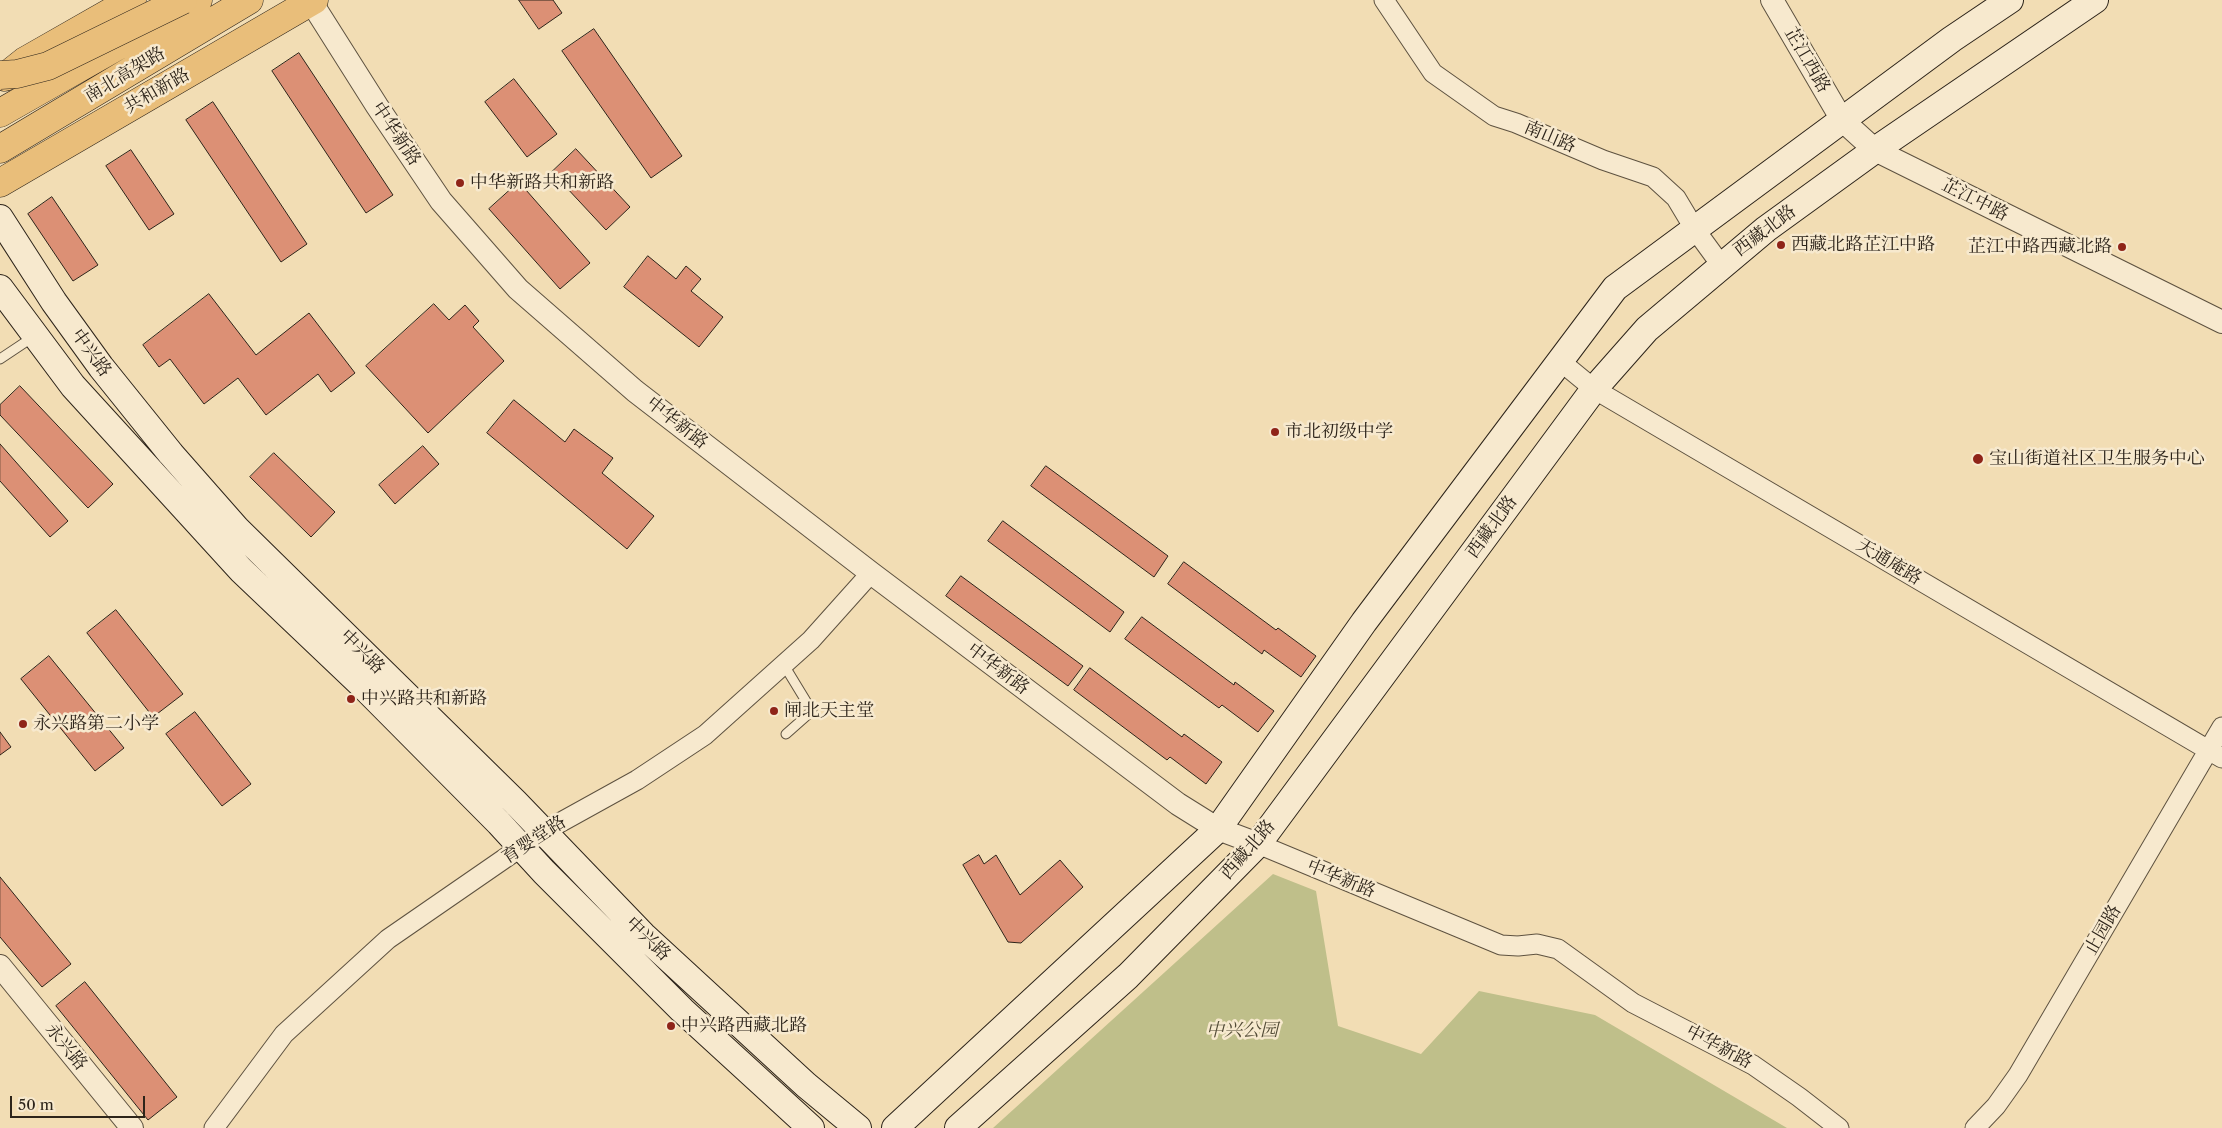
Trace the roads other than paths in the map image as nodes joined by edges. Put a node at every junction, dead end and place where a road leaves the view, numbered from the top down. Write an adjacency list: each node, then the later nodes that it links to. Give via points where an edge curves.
1 (132, 0): 12 (main road, via 25,61)
2 (174, 0): 13 (main road, via 44,75)
3 (183, 0): 11 (main road, bridge, via 48,66)
4 (198, 0): 14 (main road, 南北高架路)
5 (249, 0): 16 (main road, 南北高架路)
6 (1384, 0): 20 (street, 南山路, via 1433,73 1494,116 1653,177 1676,198)
7 (1772, 0): 15 (street, 芷江西路)
8 (2010, 0): 15 (main road, 西藏北路)
9 (2095, 0): 17 (main road, 西藏北路)
10 (312, 1): 18 (main road, 共和新路); 28 (street, 中华新路, via 377,106 442,201 518,289 635,391)
11 (0, 75)
12 (0, 80)
13 (0, 84)
14 (0, 113)
15 (1842, 120): 17 (street, 芷江中路); 20 (main road, 西藏北路)
16 (0, 149)
17 (1875, 150): 21 (main road, 西藏北路); 23 (street, 芷江中路)
18 (0, 183)
19 (0, 218): 34 (main road, 中兴路, via 101,367 215,505)
20 (1694, 228): 21 (street, 南山路); 26 (main road, 西藏北路, via 1615,288)
21 (1721, 265): 27 (main road, 西藏北路, via 1647,329)
22 (0, 288): 24 (main road, 中兴路)
23 (2222, 322)
24 (35, 336): 25 (lane); 36 (main road, 中兴路, via 73,386 202,529 364,686)
25 (0, 359)
26 (1560, 361): 27 (street, 天通庵路); 33 (main road, 西藏北路, via 1364,622)
27 (1594, 388): 32 (street, 天通庵路); 35 (main road, 西藏北路)
28 (871, 573): 29 (street, 育婴堂路); 33 (street, 中华新路, via 1178,804)
29 (784, 665): 31 (lane, via 812,711); 34 (street, 育婴堂路, via 705,735 671,759)
30 (2222, 727): 32 (street, 止园路)
31 (786, 734)
32 (2215, 754): 45 (street, 止园路, via 2018,1075)
33 (1218, 829): 35 (street, 中华新路); 42 (main road, 西藏北路)
34 (543, 832): 36 (street, 育婴堂路); 41 (main road, 中兴路, via 643,935 806,1085)
35 (1258, 844): 43 (main road, 西藏北路, via 1128,976); 44 (street, 中华新路, via 1501,945 1537,944 1558,950 1633,1003 1753,1065)
36 (521, 847): 39 (street, 育婴堂路, via 388,939 284,1034); 40 (main road, 中兴路, via 682,1010)
37 (0, 966): 38 (street, 永兴路)
38 (132, 1128)
39 (214, 1128)
40 (811, 1128)
41 (858, 1128)
42 (895, 1128)
43 (958, 1128)
44 (1839, 1128)
45 (1975, 1128)

